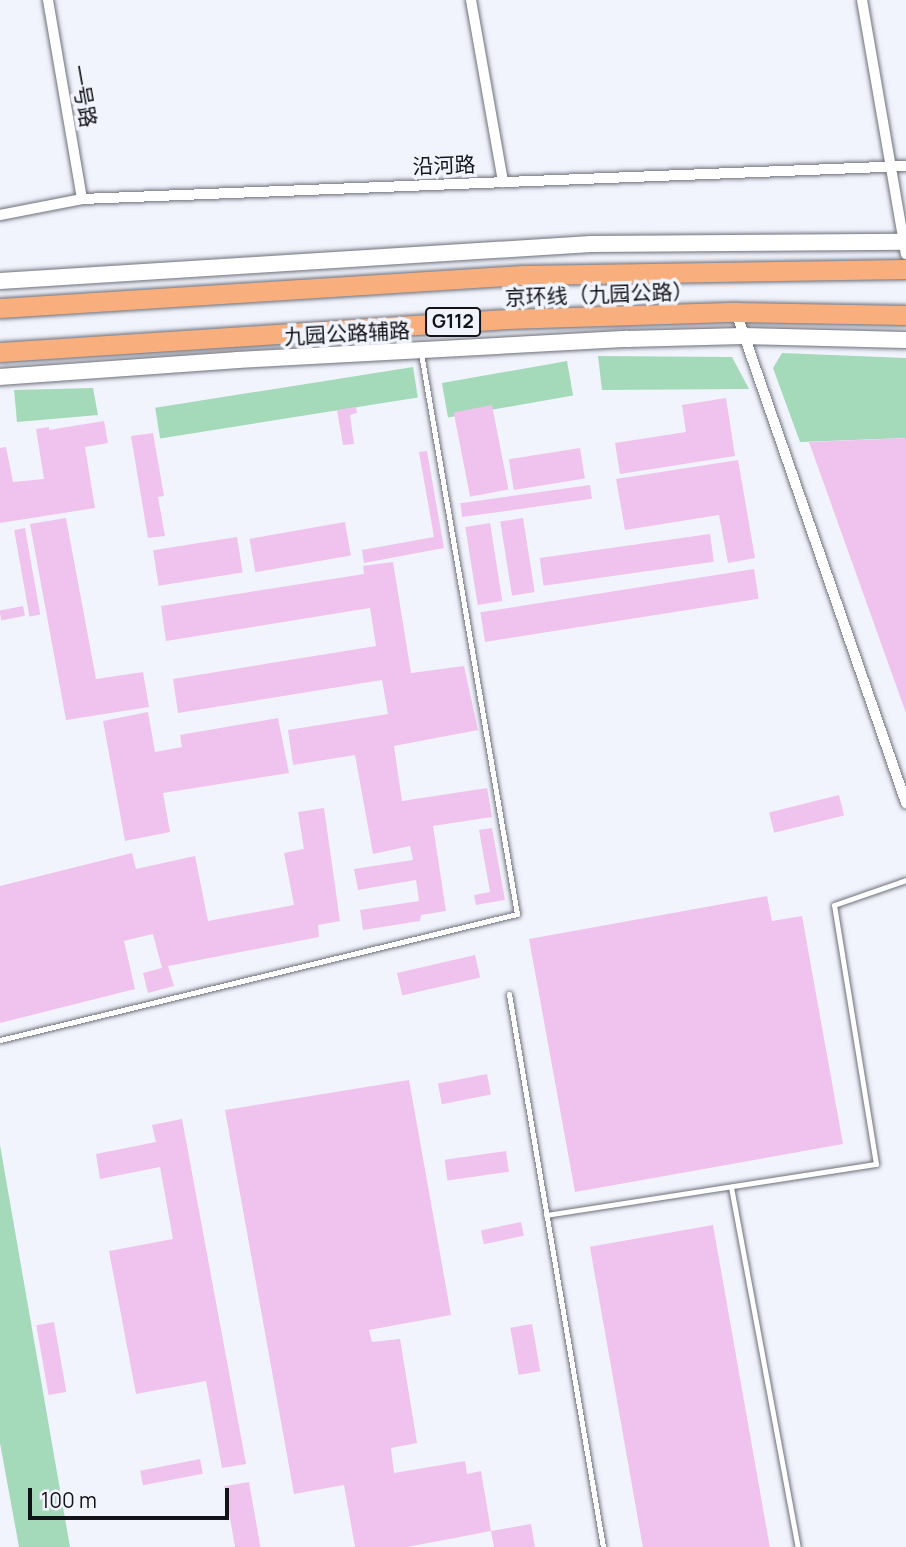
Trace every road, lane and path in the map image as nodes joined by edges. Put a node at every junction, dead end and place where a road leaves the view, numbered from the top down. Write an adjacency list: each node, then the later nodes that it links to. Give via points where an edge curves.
1 (48, 0): 7 (street, 一号路)
2 (471, 0): 6 (street)
3 (862, 0): 4 (street)
4 (891, 166): 5 (street, 沿河路); 6 (street, 沿河路); 9 (street)
5 (906, 166)
6 (503, 182): 7 (street, 沿河路)
7 (82, 199): 8 (street, 沿河路)
8 (0, 215)
9 (906, 246): 11 (street, via 591,244)
10 (906, 269): 12 (highway, 京环线（九园公路） / G112, via 522,275)
11 (0, 281)
12 (0, 308)
13 (736, 312): 14 (highway, 京环线（九园公路） / G112); 15 (street); 18 (highway, 京环线（九园公路） / G112, via 507,319)
14 (906, 315)
15 (743, 336): 16 (street, 九园公路辅路); 17 (street, 九园公路辅路); 20 (street)
16 (906, 340)
17 (421, 350): 19 (street, 九园公路辅路); 23 (lane, via 516,914)
18 (0, 352)
19 (0, 377)
20 (906, 803)
21 (906, 880): 24 (lane, via 834,905 876,1164)
22 (509, 994): 25 (lane)
23 (0, 1040)
24 (731, 1187): 25 (lane); 27 (lane)
25 (547, 1215): 26 (lane)
26 (603, 1547)
27 (798, 1547)

